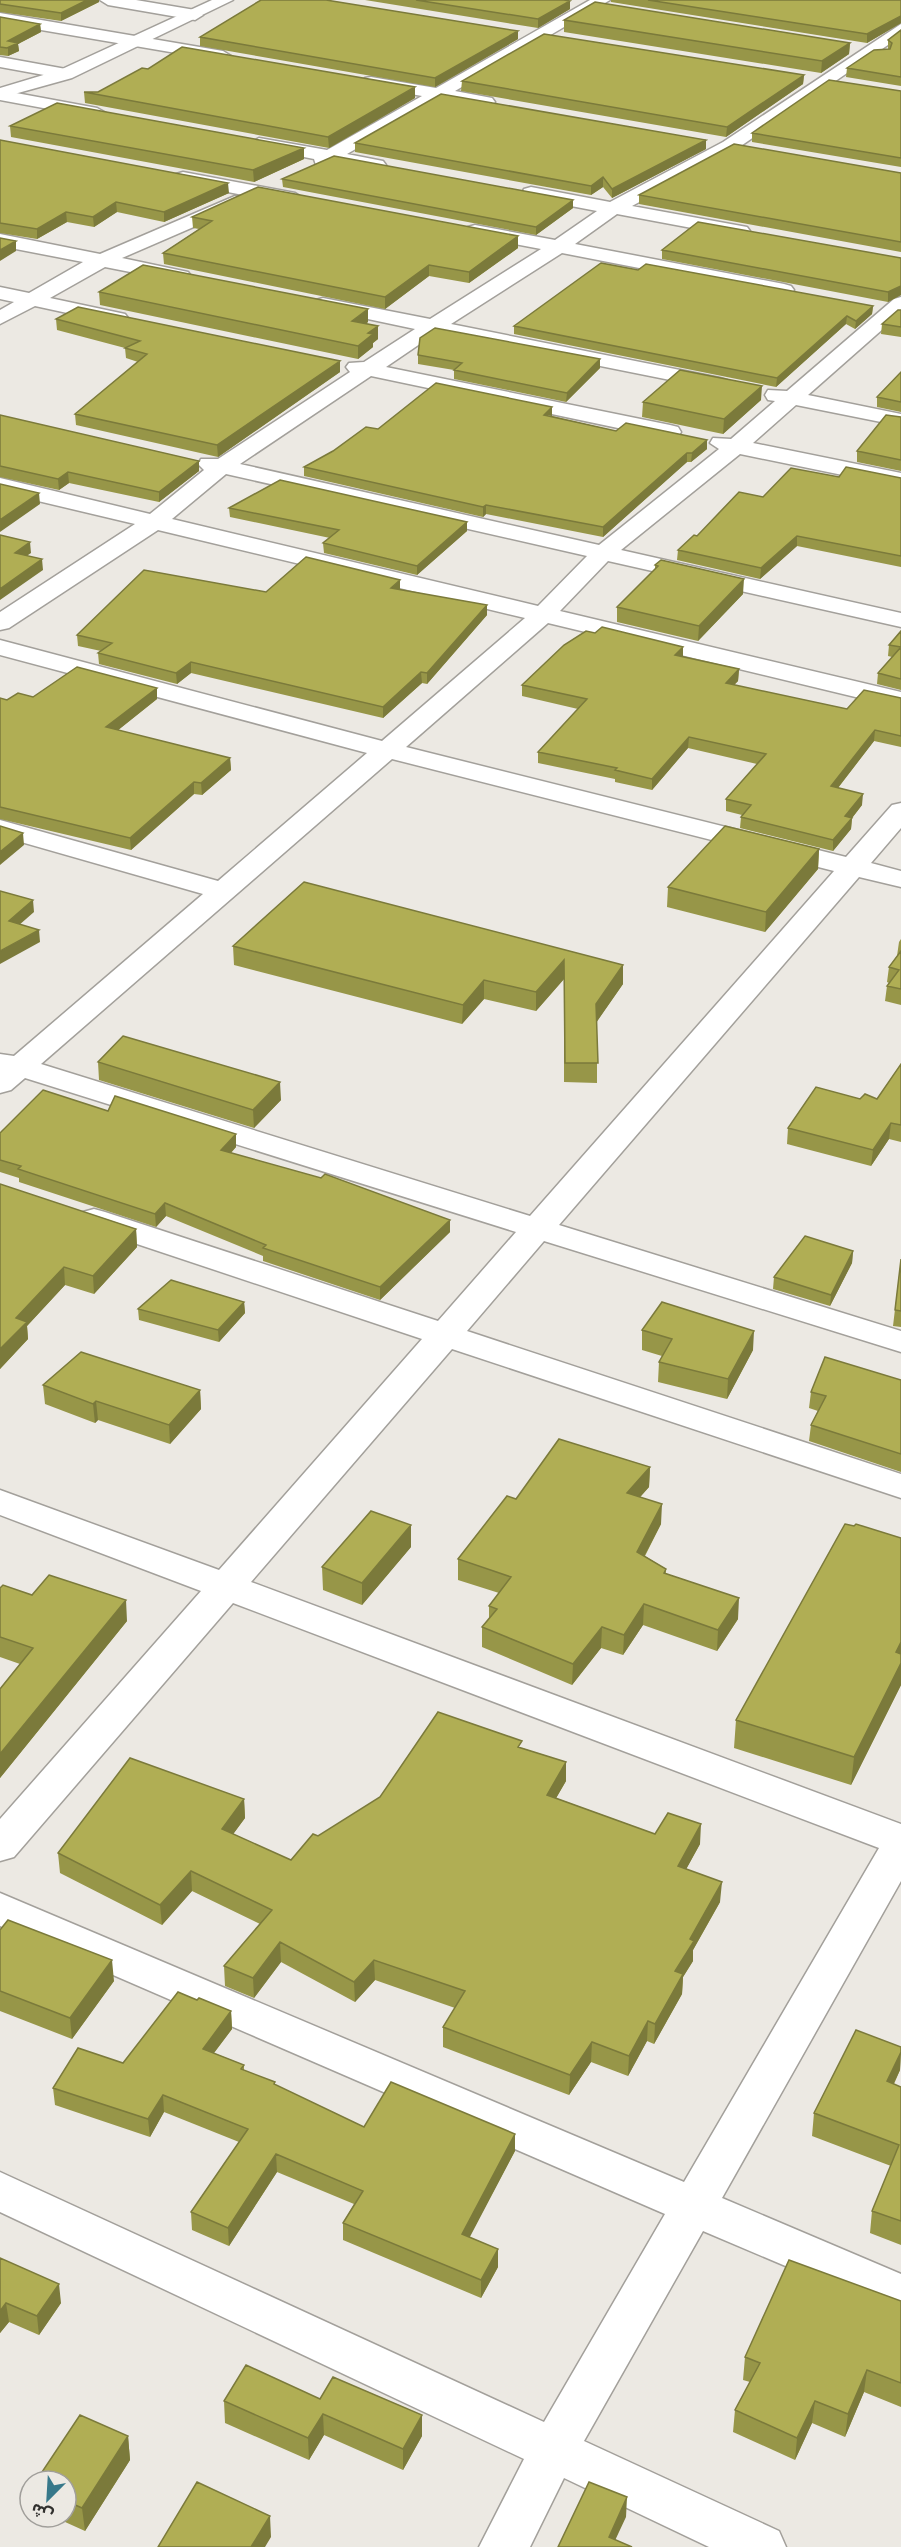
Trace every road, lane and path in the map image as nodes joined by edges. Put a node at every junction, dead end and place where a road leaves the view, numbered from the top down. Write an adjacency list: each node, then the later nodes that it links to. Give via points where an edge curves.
1 (108, 0): 5 (street)
2 (225, 0): 5 (street)
3 (563, 2): 4 (street)
4 (603, 5): 9 (street)
5 (195, 15): 11 (street)
6 (0, 18): 11 (street)
7 (901, 29): 13 (street)
8 (518, 32): 9 (street)
9 (541, 36): 10 (street); 23 (street)
10 (563, 40)
11 (140, 42): 15 (street); 17 (street)
12 (848, 46): 13 (street)
13 (872, 50): 14 (street); 20 (street)
14 (891, 53)
15 (243, 60)
16 (0, 62): 17 (street)
17 (66, 74): 22 (street)
18 (804, 77): 20 (street)
19 (358, 80): 23 (street)
20 (826, 81): 21 (street); 28 (street)
21 (848, 84)
22 (0, 94): 25 (street)
23 (438, 94): 24 (street); 30 (street)
24 (508, 106)
25 (114, 116)
26 (240, 140): 30 (street)
27 (706, 142): 28 (street)
28 (729, 146): 29 (street); 36 (street)
29 (752, 150)
30 (331, 156): 31 (street); 34 (street)
31 (390, 167)
32 (163, 174): 34 (street)
33 (519, 191): 36 (street)
34 (256, 192): 35 (street); 41 (street)
35 (315, 203)
36 (613, 208): 38 (street); 40 (street)
37 (455, 228): 40 (street)
38 (763, 235)
39 (0, 240): 41 (street)
40 (560, 246): 44 (street); 50 (street)
41 (102, 260): 42 (street); 45 (street)
42 (204, 281)
43 (0, 293): 45 (street)
44 (800, 293)
45 (33, 300): 48 (street); 49 (street)
46 (307, 301): 50 (street)
47 (891, 308): 53 (street)
48 (0, 318)
49 (137, 322)
50 (433, 326): 52 (street); 53 (street)
51 (335, 363): 52 (street)
52 (370, 370): 55 (street); 57 (street)
53 (791, 398): 54 (street); 55 (street)
54 (901, 420)
55 (736, 446): 58 (street); 61 (street)
56 (186, 459): 57 (street)
57 (221, 467): 60 (street); 61 (street)
58 (901, 480)
59 (0, 485): 60 (street)
60 (156, 521): 62 (street); 64 (street)
61 (603, 553): 62 (street); 63 (street)
62 (544, 614): 66 (street); 67 (street)
63 (901, 620)
64 (0, 623)
65 (0, 647): 67 (street)
66 (901, 700)
67 (386, 750): 70 (street); 72 (street)
68 (901, 811): 70 (street)
69 (0, 828): 72 (street)
70 (854, 868): 71 (street); 75 (street)
71 (901, 879)
72 (223, 891): 73 (street)
73 (6, 1071): 75 (street)
74 (68, 1211): 76 (street)
75 (536, 1227): 76 (street); 77 (street)
76 (443, 1335): 78 (street); 80 (street)
77 (901, 1341)
78 (901, 1486)
79 (0, 1502): 80 (street)
80 (225, 1587): 81 (street); 83 (street)
81 (901, 1840)
82 (901, 1845): 86 (street)
83 (0, 1846)
84 (0, 1909): 86 (street)
85 (0, 2191): 88 (street)
86 (692, 2208): 87 (street); 88 (street)
87 (901, 2295)
88 (553, 2451): 89 (street); 90 (street)
89 (504, 2547)
90 (761, 2547)

